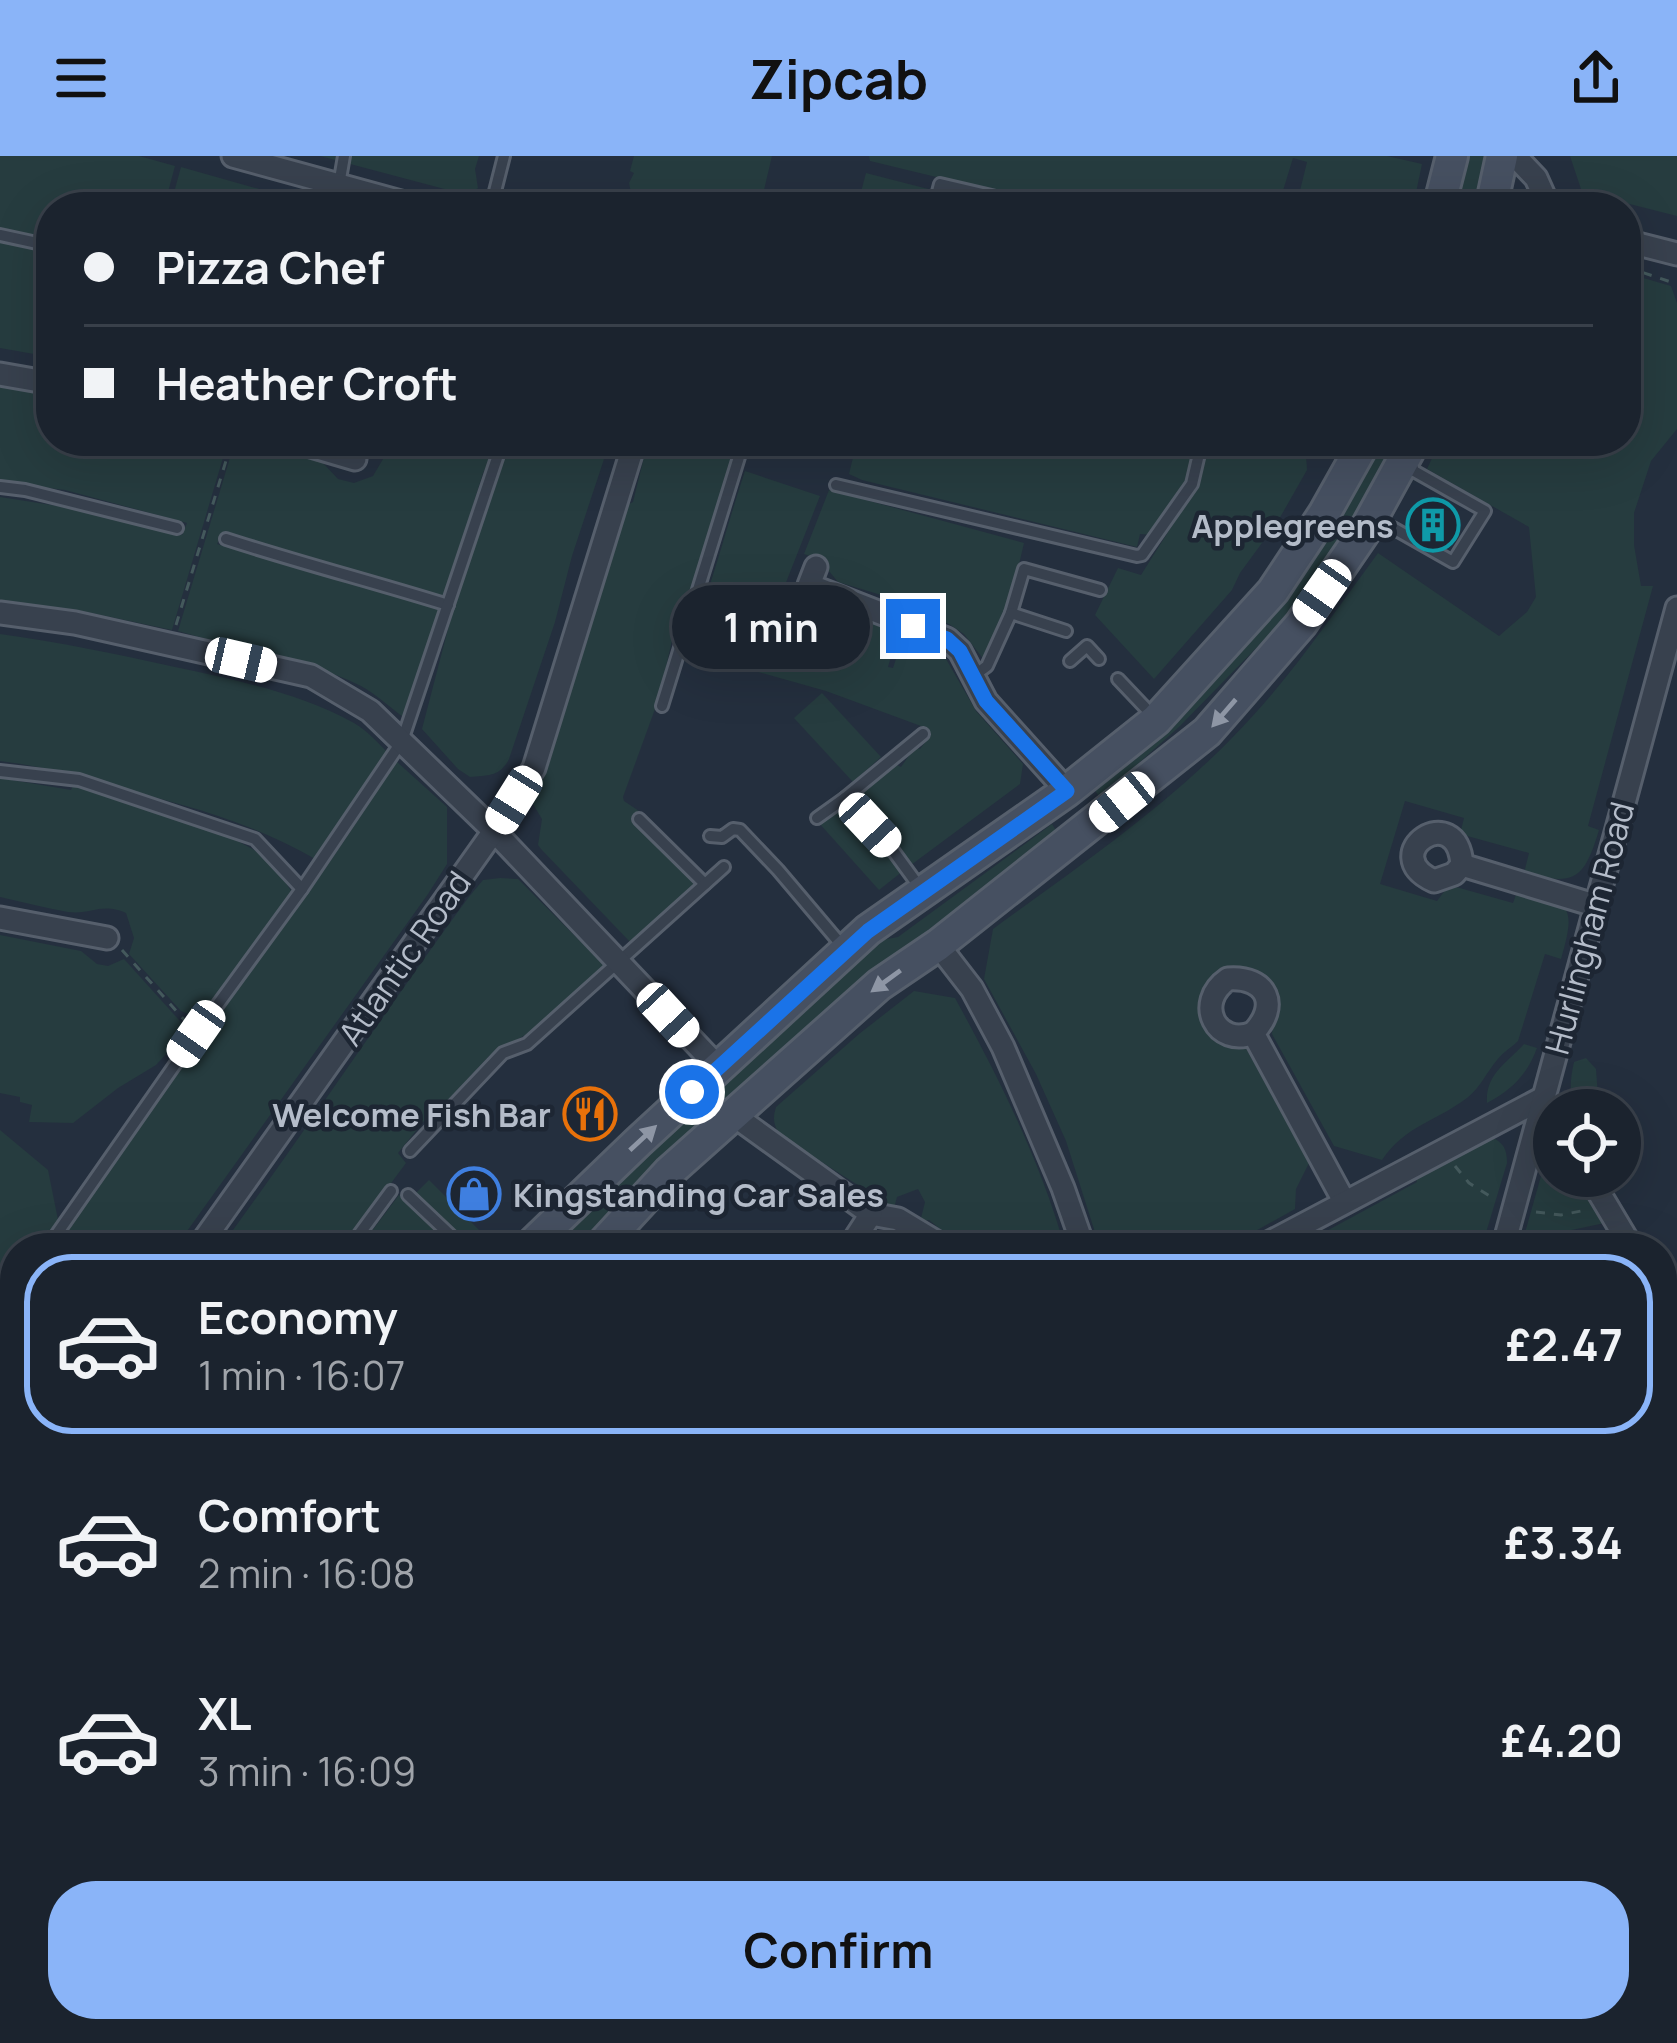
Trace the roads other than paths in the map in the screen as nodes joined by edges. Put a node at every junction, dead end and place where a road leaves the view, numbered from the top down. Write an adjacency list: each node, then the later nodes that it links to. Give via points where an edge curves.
1 (233, 156): 7 (street)
2 (344, 156): 7 (lane)
3 (504, 156): 9 (lane)
4 (1452, 156): 12 (main road)
5 (1502, 156): 13 (main road)
6 (1515, 156): 14 (street)
7 (339, 185): 8 (street)
8 (364, 192)
9 (495, 192)
10 (938, 192): 11 (lane, via 940,184)
11 (974, 192)
12 (1443, 192)
13 (1494, 192)
14 (1542, 192)
15 (0, 235): 16 (lane)
16 (36, 243)
17 (1641, 245): 18 (street)
18 (1677, 254)
19 (0, 374): 20 (street)
20 (36, 380)
21 (345, 456): 29 (street)
22 (498, 456): 37 (lane)
23 (630, 456): 56 (street, Atlantic Road, via 534,768)
24 (739, 456): 46 (lane)
25 (1199, 456): 30 (lane, via 1192,484 1138,556)
26 (1357, 456): 47 (main road, via 1273,591)
27 (1407, 456): 33 (main road)
28 (1412, 456): 33 (lane, via 1414,471 1485,511 1453,562 1393,528)
29 (355, 459)
30 (836, 484)
31 (0, 487): 32 (lane)
32 (177, 528)
33 (1364, 532): 55 (main road, one-way to 55, via 1300,624 1208,732)
34 (226, 539): 37 (lane)
35 (809, 584): 44 (street, via 947,639)
36 (1100, 590): 39 (lane, via 1024,569)
37 (448, 605): 49 (lane)
38 (1677, 608): 63 (street, Hurlingham Road)
39 (1010, 613): 41 (lane); 44 (lane, via 987,666)
40 (0, 614): 49 (street, via 76,623 311,676)
41 (1066, 631)
42 (1099, 658): 43 (lane, via 1087,646)
43 (1070, 661)
44 (972, 676): 51 (street)
45 (1118, 679): 47 (lane)
46 (662, 706)
47 (1156, 720): 51 (main road)
48 (923, 734): 52 (lane)
49 (402, 741): 56 (street); 61 (lane)
50 (0, 771): 61 (lane, via 79,780 255,838)
51 (1067, 791): 55 (main road); 62 (main road)
52 (845, 799): 53 (lane); 62 (lane)
53 (817, 818)
54 (639, 819): 60 (lane)
55 (1093, 825): 66 (main road)
56 (494, 831): 68 (street); 82 (street, Atlantic Road)
57 (710, 836): 67 (lane, via 740,830)
58 (1462, 865): 63 (street)
59 (724, 867): 60 (lane)
60 (705, 884): 68 (lane)
61 (302, 889): 81 (lane)
62 (923, 892): 67 (main road)
63 (1594, 905): 71 (street, Hurlingham Road)
64 (0, 918): 65 (street)
65 (114, 944)
66 (938, 945): 72 (main road, one-way to 72, via 879,985); 89 (street, via 1003,1047)
67 (846, 951): 70 (main road)
68 (618, 962): 70 (street); 74 (lane, via 526,1044 503,1053)
69 (1253, 1033): 79 (street)
70 (718, 1067): 85 (main road, one-way to 70)
71 (1552, 1089)
72 (732, 1114): 80 (street); 86 (main road)
73 (1533, 1115): 79 (street)
74 (410, 1151)
75 (1533, 1154): 91 (street, Hurlingham Road)
76 (391, 1191): 83 (lane)
77 (408, 1195): 84 (lane)
78 (1602, 1197): 92 (street)
79 (1344, 1201): 90 (street)
80 (871, 1214): 87 (street); 88 (street)
81 (57, 1233)
82 (209, 1233)
83 (361, 1233)
84 (448, 1233)
85 (544, 1233)
86 (613, 1233)
87 (859, 1233)
88 (920, 1233)
89 (1079, 1233)
90 (1286, 1233)
91 (1507, 1233)
92 (1623, 1233)

